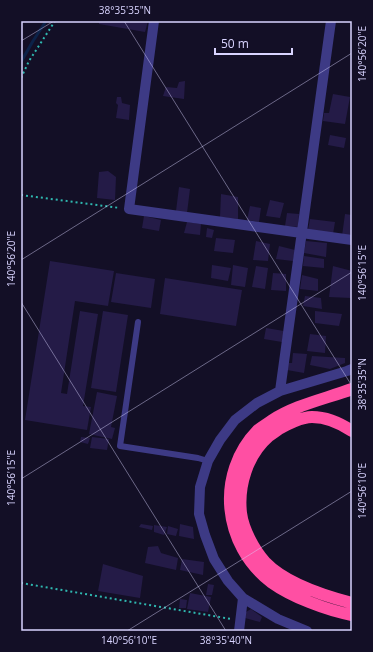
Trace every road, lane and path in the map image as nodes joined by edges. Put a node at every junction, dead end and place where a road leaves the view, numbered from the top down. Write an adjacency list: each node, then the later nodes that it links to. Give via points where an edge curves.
1 (55, 21): 4 (path)
2 (154, 21): 6 (street)
3 (331, 21): 7 (street)
4 (21, 78)
5 (21, 195): 6 (path)
6 (129, 209): 7 (street)
7 (301, 233): 8 (street); 12 (street)
8 (352, 240)
9 (138, 322): 14 (lane, via 120,446)
10 (352, 368): 12 (street)
11 (352, 389): 17 (highway, via 302,405 277,417 259,430 238,462 229,497 234,530 250,561 259,571 288,592 327,608)
12 (280, 391): 14 (street, via 257,403 235,420)
13 (352, 431): 17 (highway, via 326,418 311,417 294,421 281,428 268,436 249,461 240,495 241,514 247,533 265,562 293,582)
14 (208, 461): 16 (street, via 200,487 199,514 204,535 214,559)
15 (21, 583): 18 (path)
16 (243, 598): 18 (street); 19 (street, via 278,619)
17 (350, 609)
18 (240, 626)
19 (307, 631)

